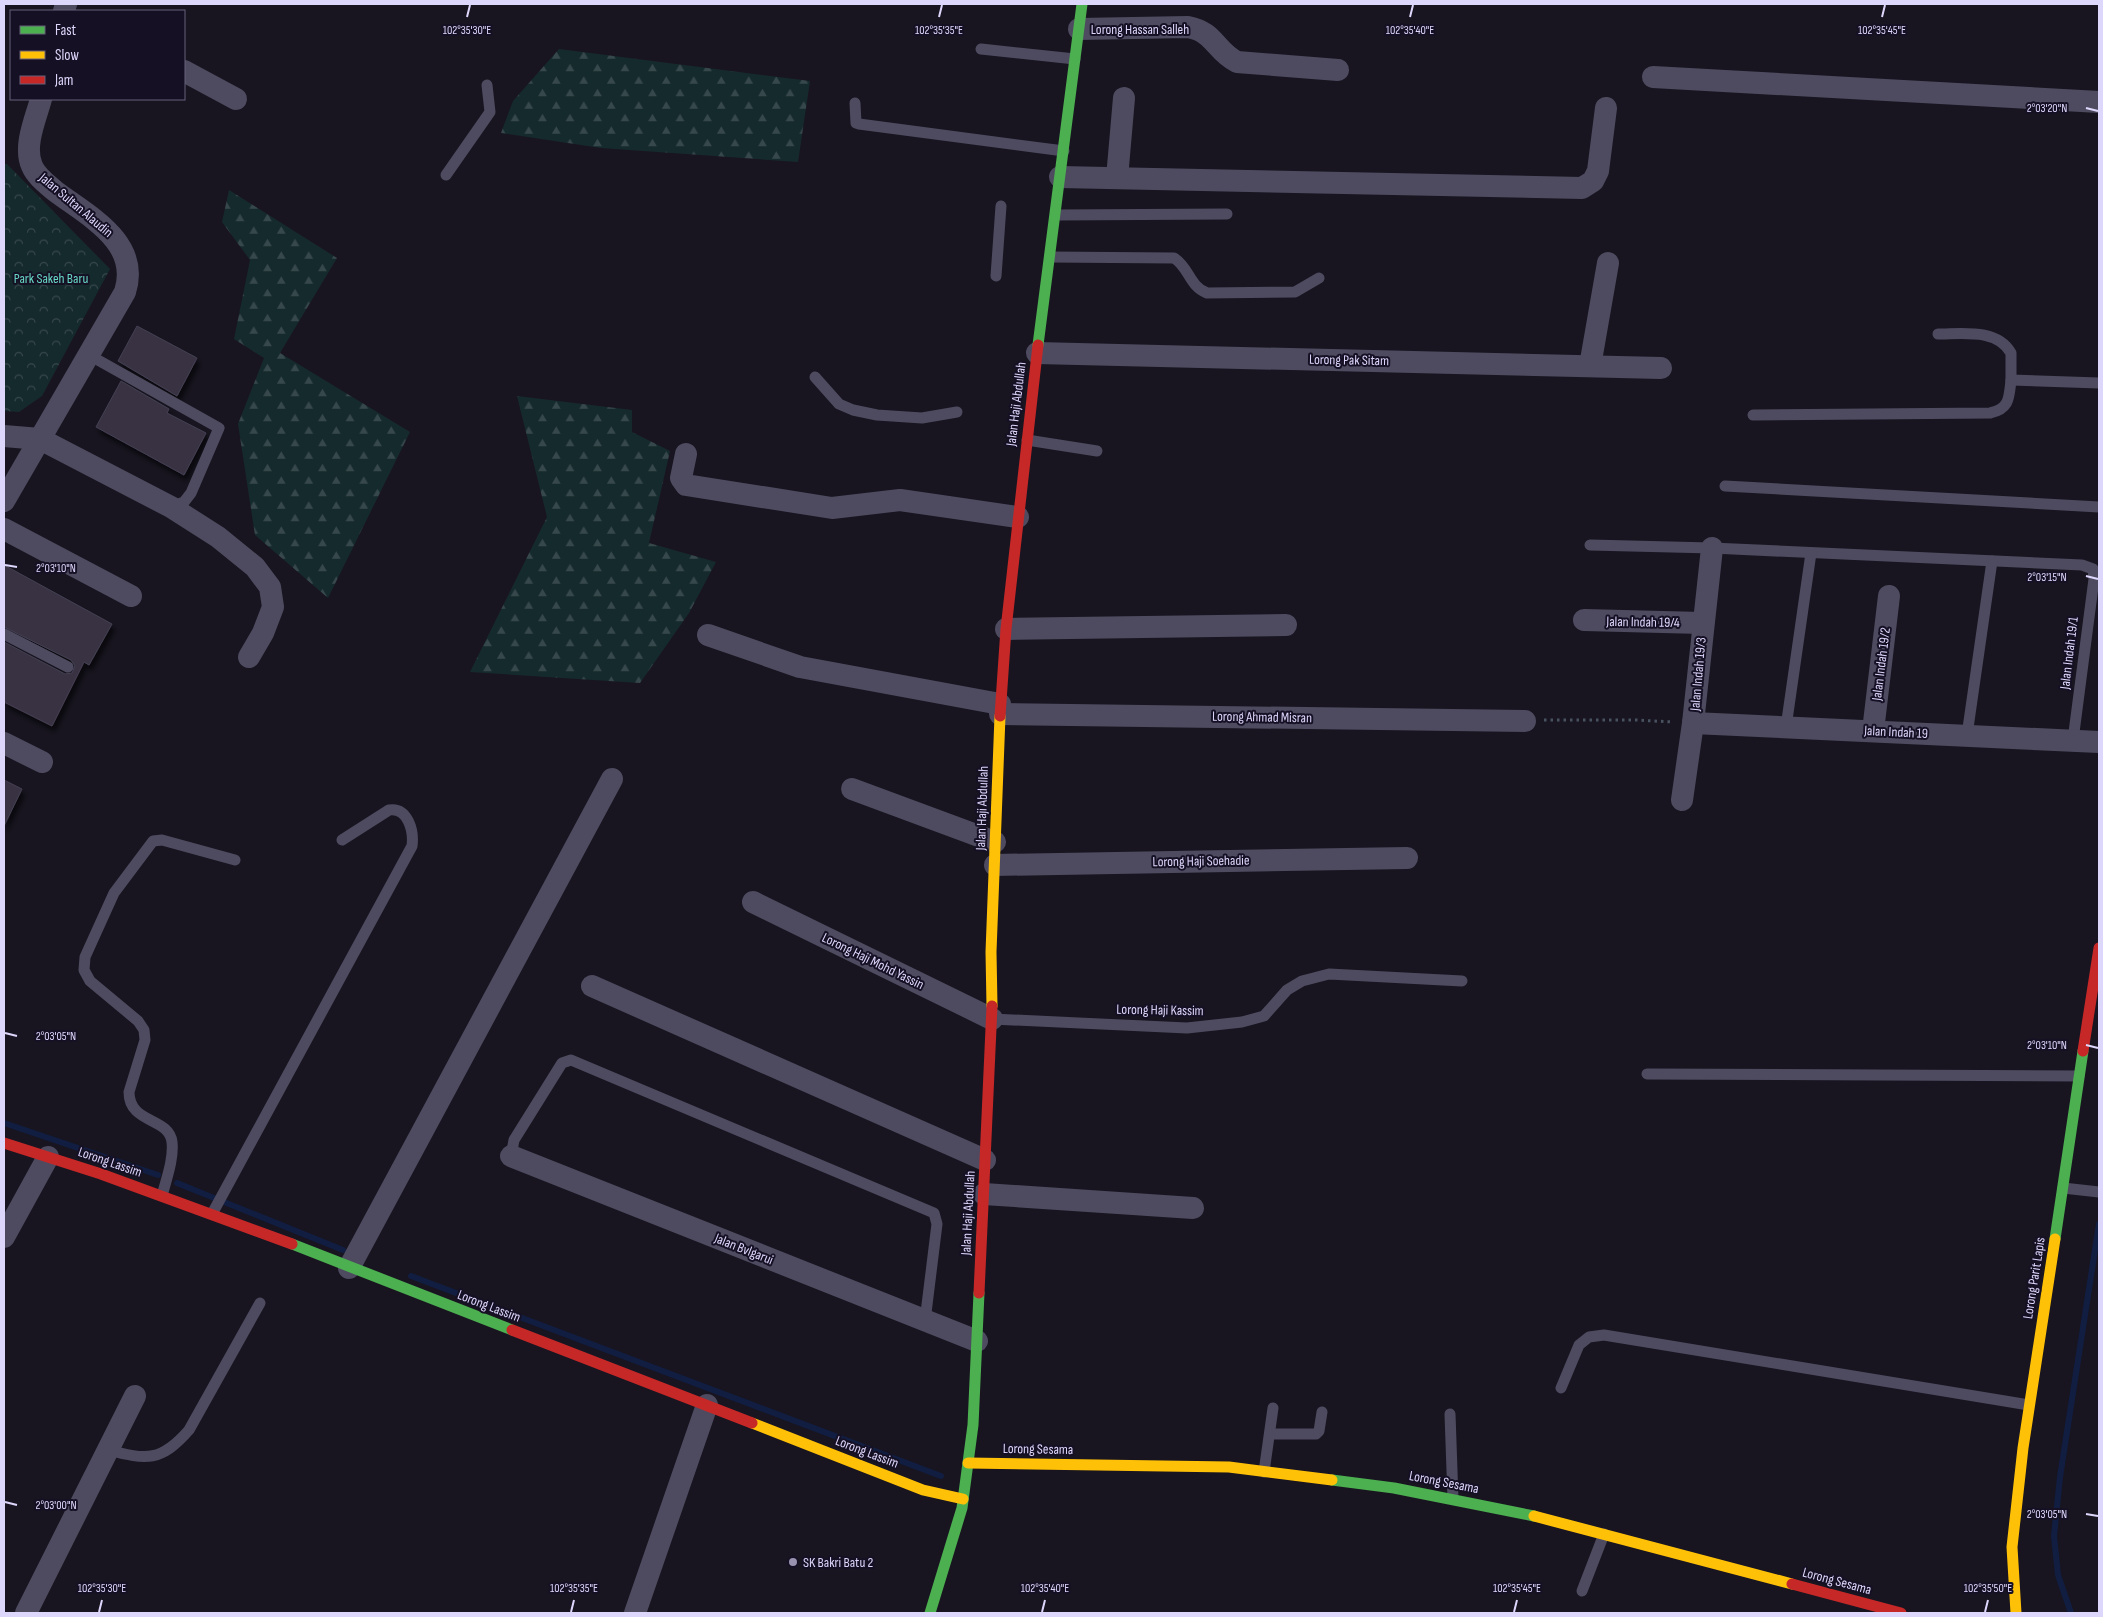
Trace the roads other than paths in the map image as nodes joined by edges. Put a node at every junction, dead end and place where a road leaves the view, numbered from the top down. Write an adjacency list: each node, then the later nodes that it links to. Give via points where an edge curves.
1 (1082, 4): 2 (street, Jalan Haji Abdullah)
2 (1079, 29): 4 (street, Jalan Haji Abdullah); 5 (street, Lorong Hassan Salleh, via 1188,27 1204,31 1237,62)
3 (981, 48): 4 (lane)
4 (1075, 60): 15 (street, Jalan Haji Abdullah)
5 (1338, 70)
6 (185, 72): 10 (street)
7 (1653, 77): 12 (street)
8 (487, 85): 16 (lane, via 490,112)
9 (1124, 98): 18 (street)
10 (236, 99)
11 (41, 100): 28 (street, Jalan Sultan Alaudin, via 29,146 32,166 44,182 112,235 123,250 128,265 125,292)
12 (2099, 102)
13 (856, 103): 15 (lane, via 856,122 859,124)
14 (1606, 108): 18 (street, via 1598,171 1593,181 1582,188)
15 (1064, 151): 17 (street, Jalan Haji Abdullah)
16 (446, 175)
17 (1060, 177): 18 (street); 21 (street, Jalan Haji Abdullah)
18 (1117, 178)
19 (1001, 206): 24 (lane)
20 (1227, 214): 21 (lane)
21 (1056, 215): 22 (street, Jalan Haji Abdullah)
22 (1050, 257): 25 (lane, via 1174,258 1182,262 1198,290 1207,293 1294,292); 27 (street, Jalan Haji Abdullah)
23 (1608, 263): 29 (street)
24 (996, 276)
25 (1319, 278)
26 (1938, 334): 32 (lane, via 1982,334 2002,342 2011,353)
27 (1038, 353): 29 (street, Lorong Pak Sitam); 38 (street, Jalan Haji Abdullah)
28 (89, 355): 37 (street, Jalan Sultan Alaudin); 43 (lane, via 219,428 191,493 184,502)
29 (1590, 366): 30 (street, Lorong Pak Sitam)
30 (1661, 368)
31 (815, 377): 34 (lane, via 839,404 854,410 922,418)
32 (2011, 380): 33 (lane); 35 (lane, via 2009,403 1990,413)
33 (2099, 383)
34 (956, 412)
35 (1753, 415)
36 (4, 436): 37 (street)
37 (40, 438): 42 (street, Jalan Sultan Alaudin); 43 (street)
38 (1027, 440): 39 (lane); 45 (street, Jalan Haji Abdullah)
39 (1097, 450)
40 (686, 454): 45 (street, via 681,478 686,485 832,508 900,500)
41 (1725, 486): 44 (lane)
42 (4, 501)
43 (171, 507): 59 (street, via 218,537 255,567 270,587 273,607 263,633)
44 (2099, 507)
45 (1018, 517): 56 (street, Jalan Haji Abdullah)
46 (4, 529): 51 (street)
47 (1590, 545): 48 (lane)
48 (1712, 548): 49 (lane); 54 (street, Jalan Indah 19/3)
49 (1811, 553): 50 (lane); 64 (lane)
50 (1992, 561): 66 (lane); 67 (lane, Jalan Indah 19/1, via 2082,565 2093,569)
51 (131, 596)
52 (1889, 596): 65 (street, Jalan Indah 19/2)
53 (1584, 620): 54 (street, Jalan Indah 19/4)
54 (1702, 623): 63 (street, Jalan Indah 19/3)
55 (1286, 625): 56 (street)
56 (1006, 629): 61 (street, Jalan Haji Abdullah)
57 (4, 634): 60 (lane)
58 (708, 635): 61 (street, Lorong Ahmad Misran, via 800,667)
59 (248, 657)
60 (68, 666)
61 (1000, 709): 62 (street, Lorong Ahmad Misran); 75 (street, Jalan Haji Abdullah)
62 (1524, 721)
63 (1693, 723): 64 (street, Jalan Indah 19); 73 (street, Jalan Indah 19/3)
64 (1786, 727): 65 (street, Jalan Indah 19)
65 (1873, 731): 66 (street, Jalan Indah 19)
66 (1968, 736): 67 (street, Jalan Indah 19)
67 (2073, 740): 68 (street, Jalan Indah 19)
68 (2099, 742)
69 (4, 743): 70 (street)
70 (42, 762)
71 (612, 779): 97 (street)
72 (852, 789): 75 (street)
73 (1682, 800)
74 (342, 840): 95 (lane, via 389,810 396,809 407,818 413,840)
75 (995, 842): 78 (street, Jalan Haji Abdullah)
76 (1407, 858): 78 (street, Lorong Haji Soehadie)
77 (235, 860): 93 (lane, via 153,840 114,893 85,957 84,970 90,981 138,1021 144,1030 129,1101 137,1113 170,1136 172,1153)
78 (995, 864): 83 (street, Jalan Haji Abdullah)
79 (753, 902): 83 (street, Lorong Haji Mohd Yassin)
80 (2099, 948): 85 (street, Lorong Parit Lapis)
81 (1462, 981): 83 (lane, Lorong Haji Kassim, via 1329,974 1302,981 1287,990 1264,1016 1242,1022 1187,1028)
82 (592, 986): 89 (street)
83 (992, 1019): 89 (street, Jalan Haji Abdullah)
84 (1647, 1074): 85 (lane)
85 (2079, 1076): 90 (street, Lorong Parit Lapis)
86 (4, 1143): 88 (street, Lorong Lassim)
87 (511, 1156): 99 (street, Jalan Bvlgarui); 99 (lane, via 514,1140 562,1063 571,1060 934,1213 937,1224)
88 (48, 1157): 93 (street, Lorong Lassim); 96 (street)
89 (986, 1160): 92 (street, Jalan Haji Abdullah)
90 (2063, 1188): 91 (lane); 103 (street, Lorong Parit Lapis)
91 (2099, 1192)
92 (984, 1194): 94 (street); 100 (street, Jalan Haji Abdullah)
93 (162, 1196): 95 (street, Lorong Lassim)
94 (1193, 1208)
95 (212, 1214): 97 (street, Lorong Lassim)
96 (4, 1238)
97 (349, 1268): 104 (street, Lorong Lassim)
98 (260, 1303): 109 (lane, via 189,1430 174,1448 137,1458)
99 (925, 1321): 100 (street, Jalan Bvlgarui)
100 (977, 1341): 110 (street, Jalan Haji Abdullah)
101 (1561, 1388): 103 (lane, via 1579,1345 1589,1337 1604,1335)
102 (135, 1396): 109 (street)
103 (2029, 1405): 122 (street, Lorong Parit Lapis, via 2012,1547)
104 (707, 1406): 112 (street, Lorong Lassim, via 923,1490); 118 (street)
105 (1272, 1408): 108 (lane)
106 (1322, 1412): 108 (lane, via 1316,1434)
107 (1450, 1414): 113 (lane)
108 (1270, 1434): 111 (lane)
109 (108, 1450): 117 (street)
110 (968, 1463): 111 (street, Lorong Sesama, via 1229,1467); 112 (street, Jalan Haji Abdullah)
111 (1264, 1472): 113 (street, Lorong Sesama, via 1394,1488)
112 (963, 1499): 119 (street, Jalan Haji Abdullah)
113 (1453, 1499): 114 (street, Lorong Sesama)
114 (1604, 1534): 115 (lane); 116 (street, Lorong Sesama)
115 (1582, 1591)
116 (1853, 1600): 120 (lane); 121 (street, Lorong Sesama)
117 (26, 1613)
118 (635, 1613)
119 (930, 1613)
120 (1847, 1613)
121 (1902, 1613)
122 (2016, 1613)

